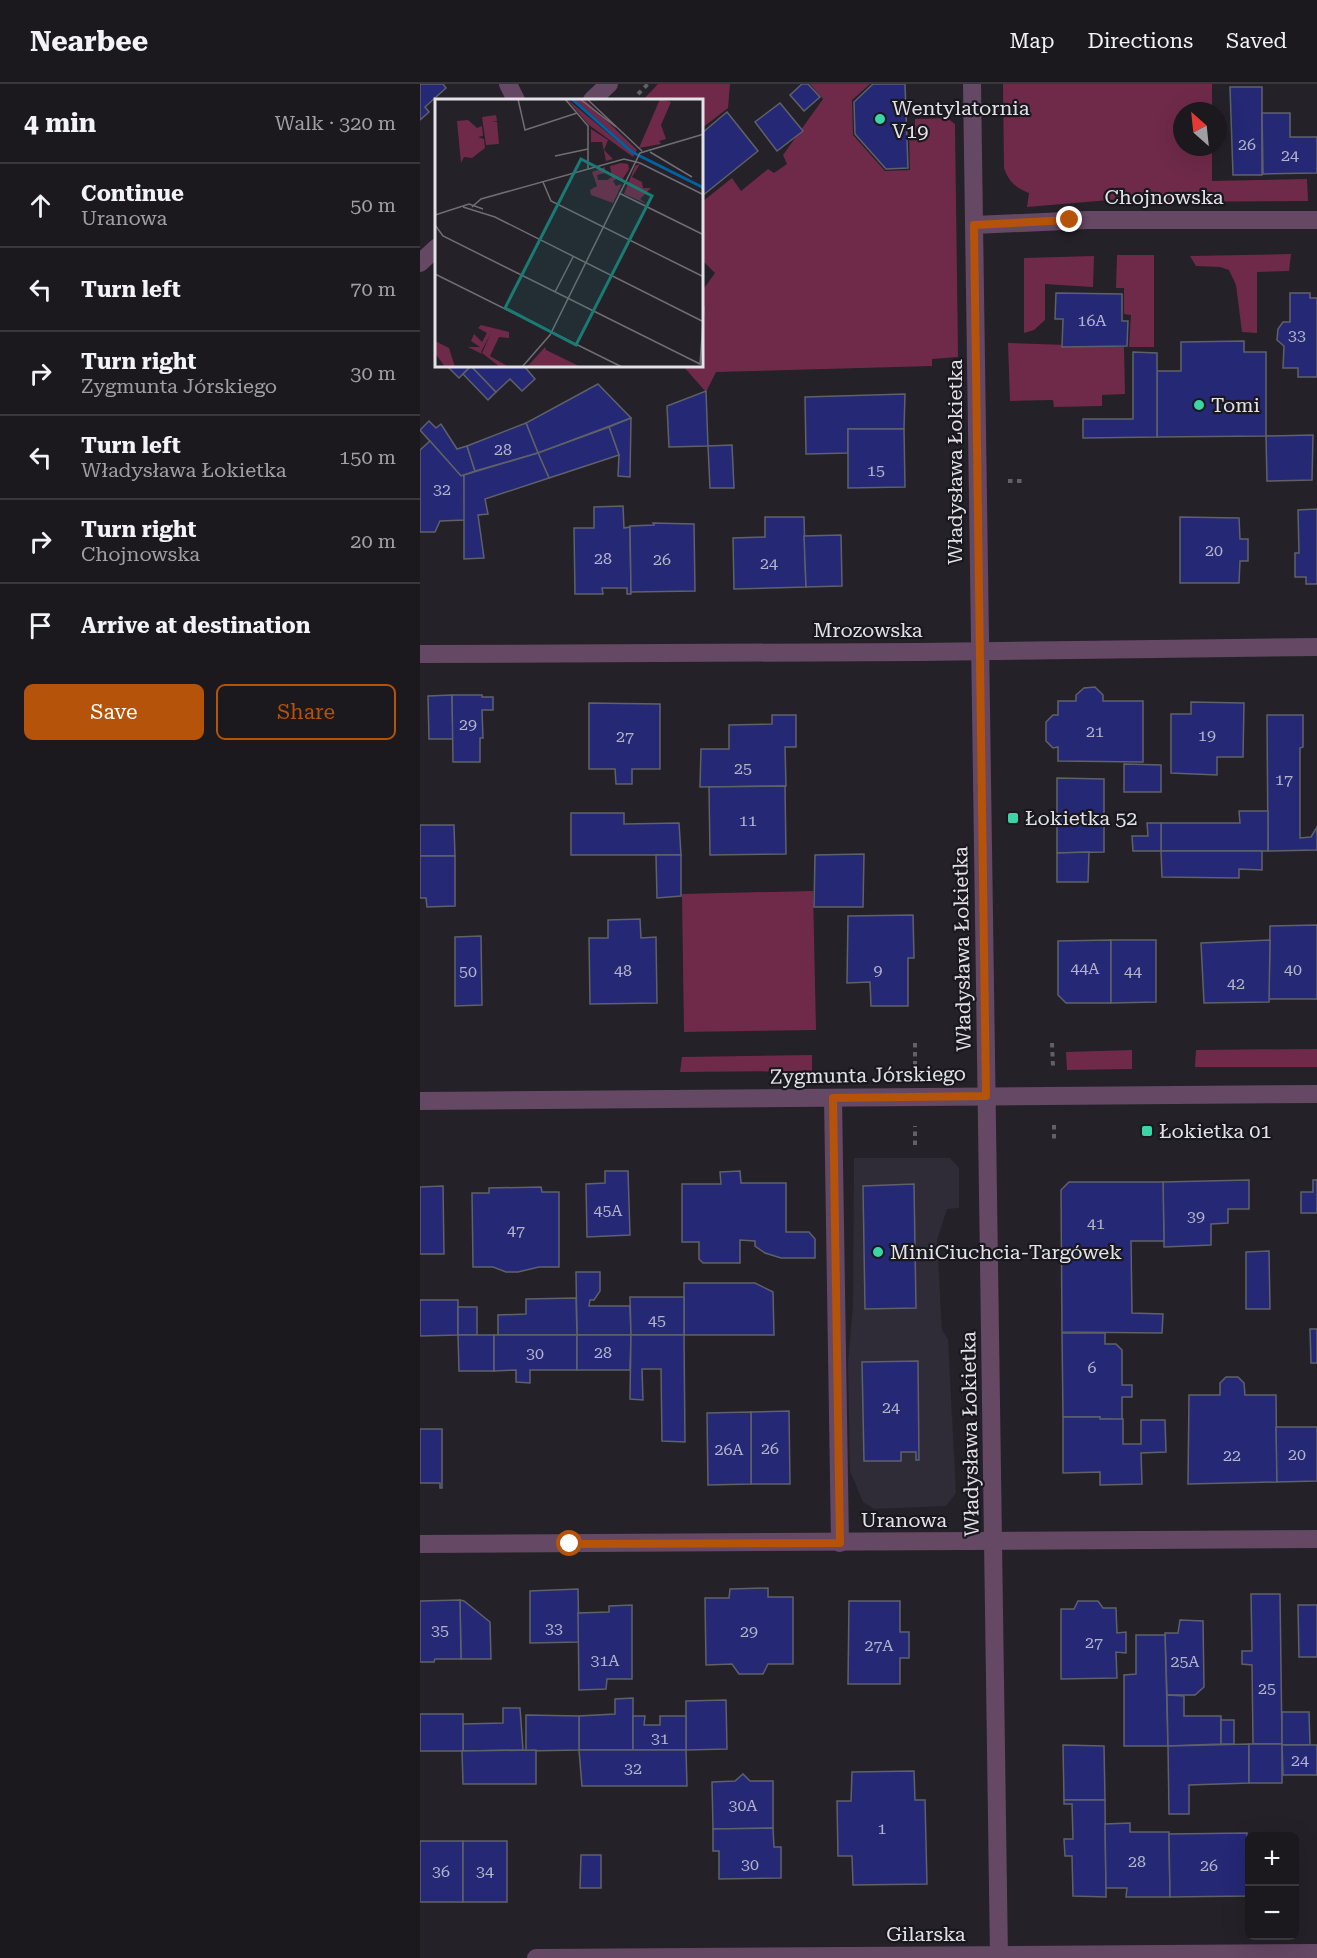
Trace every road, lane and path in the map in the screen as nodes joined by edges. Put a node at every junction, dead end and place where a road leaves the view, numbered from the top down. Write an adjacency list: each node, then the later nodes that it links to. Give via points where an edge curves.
1 (508, 84): 4 (street)
2 (609, 84): 5 (street)
3 (972, 84): 7 (street, Władysława Łokietka)
4 (516, 99)
5 (593, 99)
6 (1317, 220): 7 (street, Chojnowska, via 1087,220)
7 (974, 225): 13 (street, Władysława Łokietka)
8 (435, 249): 9 (street)
9 (420, 263)
10 (1005, 481): 11 (path)
11 (1023, 481)
12 (1317, 647): 13 (street, Mrozowska)
13 (979, 651): 14 (street, Mrozowska); 20 (street, Władysława Łokietka)
14 (420, 654)
15 (915, 1043): 18 (path)
16 (1052, 1043): 17 (path)
17 (1053, 1070)
18 (915, 1071)
19 (1317, 1094): 20 (street, Zygmunta Jórskiego)
20 (986, 1096): 21 (street, Zygmunta Jórskiego); 28 (street, Władysława Łokietka)
21 (833, 1098): 22 (street, Zygmunta Jórskiego); 29 (street)
22 (420, 1101)
23 (1054, 1119): 25 (path)
24 (915, 1123): 26 (path)
25 (1054, 1142)
26 (915, 1145)
27 (1317, 1539): 28 (street, Uranowa)
28 (994, 1542): 29 (street, Uranowa); 32 (street, Władysława Łokietka)
29 (840, 1543): 30 (street, Uranowa)
30 (420, 1544)
31 (1317, 1953): 32 (street, Gilarska)
32 (999, 1957): 33 (street, Gilarska)
33 (536, 1958)

